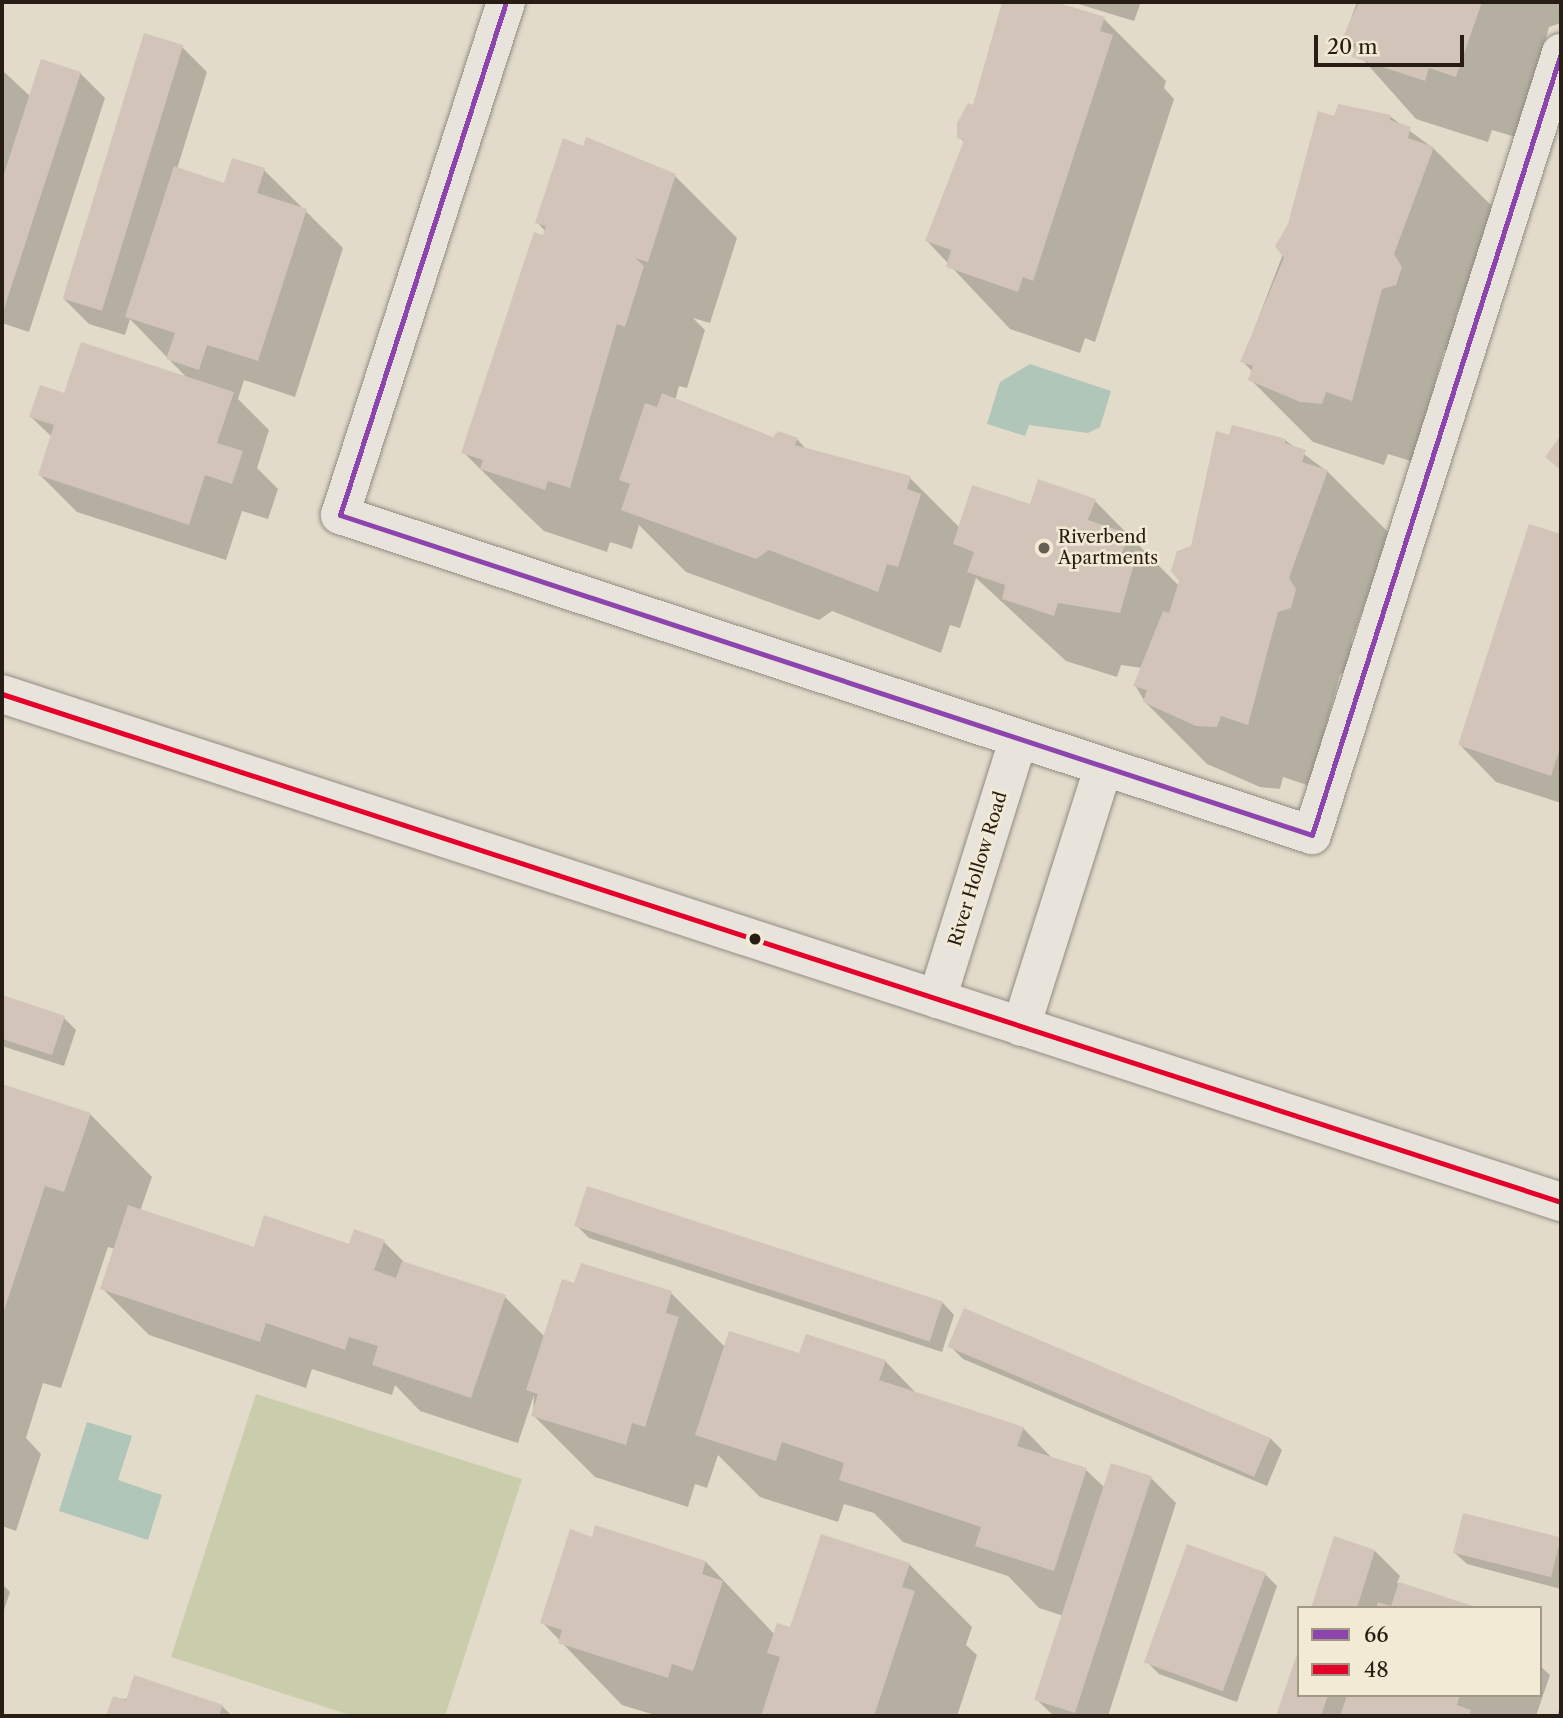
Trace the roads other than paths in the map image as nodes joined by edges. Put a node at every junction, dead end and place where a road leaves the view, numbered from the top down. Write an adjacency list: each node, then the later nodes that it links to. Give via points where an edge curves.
1 (506, 2): 4 (street, via 340,514)
2 (1561, 53): 5 (street, via 1312,835)
3 (2, 694): 6 (street)
4 (1018, 740): 5 (street); 6 (street, River Hollow Road)
5 (1103, 768): 7 (street)
6 (937, 999): 7 (street)
7 (1021, 1027): 8 (street)
8 (1561, 1202)

